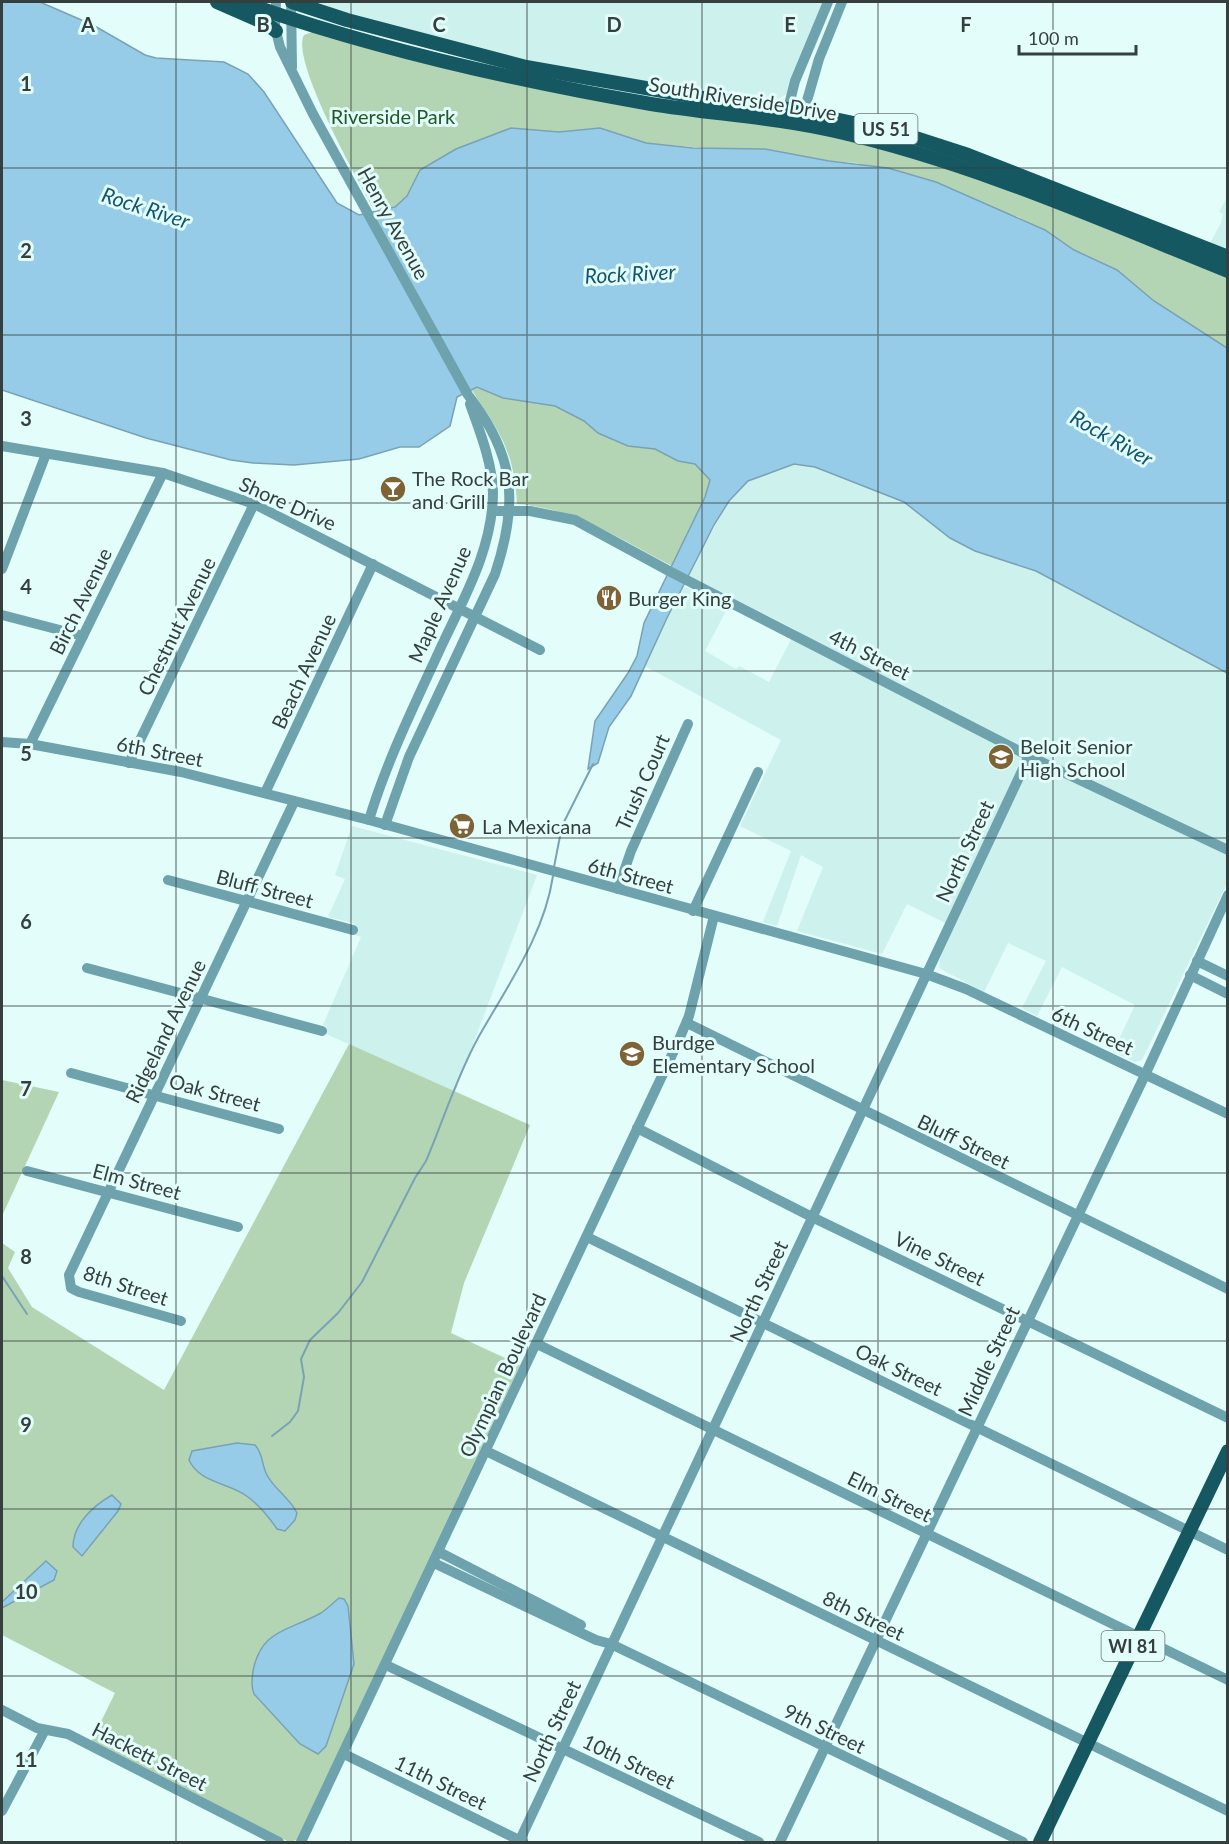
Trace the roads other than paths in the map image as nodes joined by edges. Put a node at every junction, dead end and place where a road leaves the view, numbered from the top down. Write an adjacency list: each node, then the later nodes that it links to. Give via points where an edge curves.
1 (217, 2): 8 (main road)
2 (242, 2): 6 (main road, South Riverside Drive / US 51)
3 (292, 2): 7 (street, Henry Avenue); 10 (main road, South Riverside Drive / US 51, via 526,67)
4 (828, 2): 10 (street, via 795,81)
5 (842, 2): 11 (street, via 819,59)
6 (275, 8): 7 (main road, South Riverside Drive / US 51); 8 (street, Henry Avenue)
7 (292, 20): 9 (street, Henry Avenue); 10 (main road, South Riverside Drive / US 51, via 420,56 649,104)
8 (276, 31): 9 (street, Henry Avenue)
9 (292, 68): 14 (street, Henry Avenue, via 313,114)
10 (786, 116): 11 (main road, South Riverside Drive / US 51)
11 (802, 118): 12 (main road, South Riverside Drive / US 51, via 882,128 968,154); 13 (main road, South Riverside Drive / US 51, via 977,172)
12 (1227, 257)
13 (1227, 271)
14 (468, 395): 19 (street, Maple Avenue, via 488,458); 20 (street, Maple Avenue, via 497,436 510,479)
15 (2, 446): 16 (street, Shore Drive)
16 (46, 454): 17 (street, Shore Drive); 22 (street)
17 (164, 473): 18 (street, Shore Drive); 26 (street, Birch Avenue)
18 (254, 504): 21 (street, Shore Drive); 32 (street, Chestnut Avenue)
19 (492, 511): 20 (street, 4th Street); 23 (street, Maple Avenue, via 482,557)
20 (508, 512): 25 (street, Maple Avenue, via 501,556); 31 (street, 4th Street, via 530,511 575,520)
21 (373, 564): 23 (street, Shore Drive); 34 (street, Beach Avenue)
22 (2, 569)
23 (459, 608): 25 (street, Shore Drive); 36 (street, Maple Avenue, via 392,753)
24 (2, 615): 26 (street)
25 (475, 615): 27 (street, Shore Drive); 37 (street, Maple Avenue, via 405,766)
26 (83, 636): 30 (street, Birch Avenue)
27 (540, 650)
28 (688, 724): 40 (street, Trush Court)
29 (2, 742): 30 (street, 6th Street)
30 (30, 744): 32 (street, 6th Street)
31 (1029, 756): 38 (street, 4th Street); 48 (street, North Street)
32 (129, 763): 34 (street, 6th Street)
33 (758, 772): 43 (street)
34 (265, 793): 35 (street, 6th Street)
35 (294, 802): 36 (street, 6th Street); 42 (street, Ridgeland Avenue)
36 (369, 820): 37 (street, 6th Street)
37 (385, 825): 40 (street, 6th Street)
38 (1227, 850)
39 (168, 880): 42 (street, Bluff Street)
40 (618, 889): 43 (street, 6th Street)
41 (1227, 895): 46 (street, Middle Street)
42 (247, 902): 45 (street, Bluff Street); 52 (street, Ridgeland Avenue)
43 (693, 910): 44 (street, 6th Street)
44 (714, 916): 48 (street, 6th Street); 53 (street, Olympian Boulevard)
45 (353, 930)
46 (1197, 961): 49 (street, Middle Street); 50 (street)
47 (87, 968): 52 (street)
48 (926, 974): 56 (street, 6th Street, via 966,989); 58 (street, North Street)
49 (1190, 975): 51 (street); 56 (street, Middle Street)
50 (1227, 976)
51 (1227, 994)
52 (201, 997): 54 (street); 57 (street, Ridgeland Avenue)
53 (687, 1023): 58 (street, Bluff Street); 60 (street, Olympian Boulevard)
54 (322, 1030)
55 (71, 1073): 57 (street, Oak Street)
56 (1145, 1075): 59 (street, 6th Street); 64 (street, Middle Street)
57 (155, 1095): 61 (street, Oak Street); 63 (street, Ridgeland Avenue)
58 (863, 1111): 64 (street, Bluff Street); 65 (street, North Street)
59 (1227, 1114)
60 (637, 1128): 65 (street, Vine Street); 67 (street, Olympian Boulevard)
61 (279, 1129)
62 (27, 1171): 63 (street, Elm Street)
63 (108, 1191): 66 (street, Elm Street); 68 (street, Ridgeland Avenue)
64 (1077, 1215): 69 (street, Bluff Street); 70 (street, Middle Street)
65 (812, 1217): 70 (street, Vine Street); 72 (street, North Street)
66 (238, 1227)
67 (587, 1237): 72 (street, Oak Street); 73 (street, Olympian Boulevard)
68 (69, 1275): 71 (street, 8th Street, via 71,1288 79,1292)
69 (1227, 1289)
70 (1028, 1320): 74 (street, Vine Street); 76 (street, Middle Street)
71 (181, 1321)
72 (763, 1323): 75 (street, North Street); 76 (street, Oak Street)
73 (537, 1344): 75 (street, Elm Street); 77 (street, Olympian Boulevard)
74 (1227, 1418)
75 (712, 1428): 80 (street, Elm Street); 81 (street, North Street)
76 (977, 1428): 79 (street, Oak Street); 80 (street, Middle Street)
77 (486, 1451): 81 (street, 8th Street); 83 (street, Olympian Boulevard)
78 (1227, 1451): 79 (main road, WI 81)
79 (1188, 1531): 82 (street, Oak Street); 85 (main road, WI 81)
80 (927, 1534): 85 (street, Elm Street); 86 (street, Middle Street)
81 (663, 1537): 86 (street, 8th Street); 87 (street, North Street)
82 (1227, 1550)
83 (439, 1552): 84 (street, Olympian Boulevard); 87 (street, 9th Street)
84 (434, 1563): 87 (street, 9th Street); 88 (street, Olympian Boulevard)
85 (1138, 1637): 89 (street, Elm Street); 92 (main road, WI 81)
86 (875, 1641): 92 (street, 8th Street); 94 (street, Middle Street)
87 (612, 1644): 93 (street, North Street); 94 (street, 9th Street)
88 (386, 1665): 93 (street, 10th Street); 95 (street, Olympian Boulevard)
89 (1227, 1680)
90 (2, 1710): 91 (street, Hackett Street)
91 (45, 1730): 96 (street); 98 (street, Hackett Street, via 68,1734)
92 (1087, 1744): 97 (street, 8th Street); 104 (main road, WI 81)
93 (562, 1748): 100 (street, North Street); 101 (street, 10th Street)
94 (824, 1748): 102 (street, Middle Street); 103 (street, 9th Street)
95 (344, 1754): 99 (street, Olympian Boulevard); 100 (street, 11th Street)
96 (2, 1811)
97 (1227, 1811)
98 (279, 1842)
99 (301, 1842)
100 (521, 1842)
101 (759, 1842)
102 (780, 1842)
103 (1023, 1842)
104 (1040, 1842)

